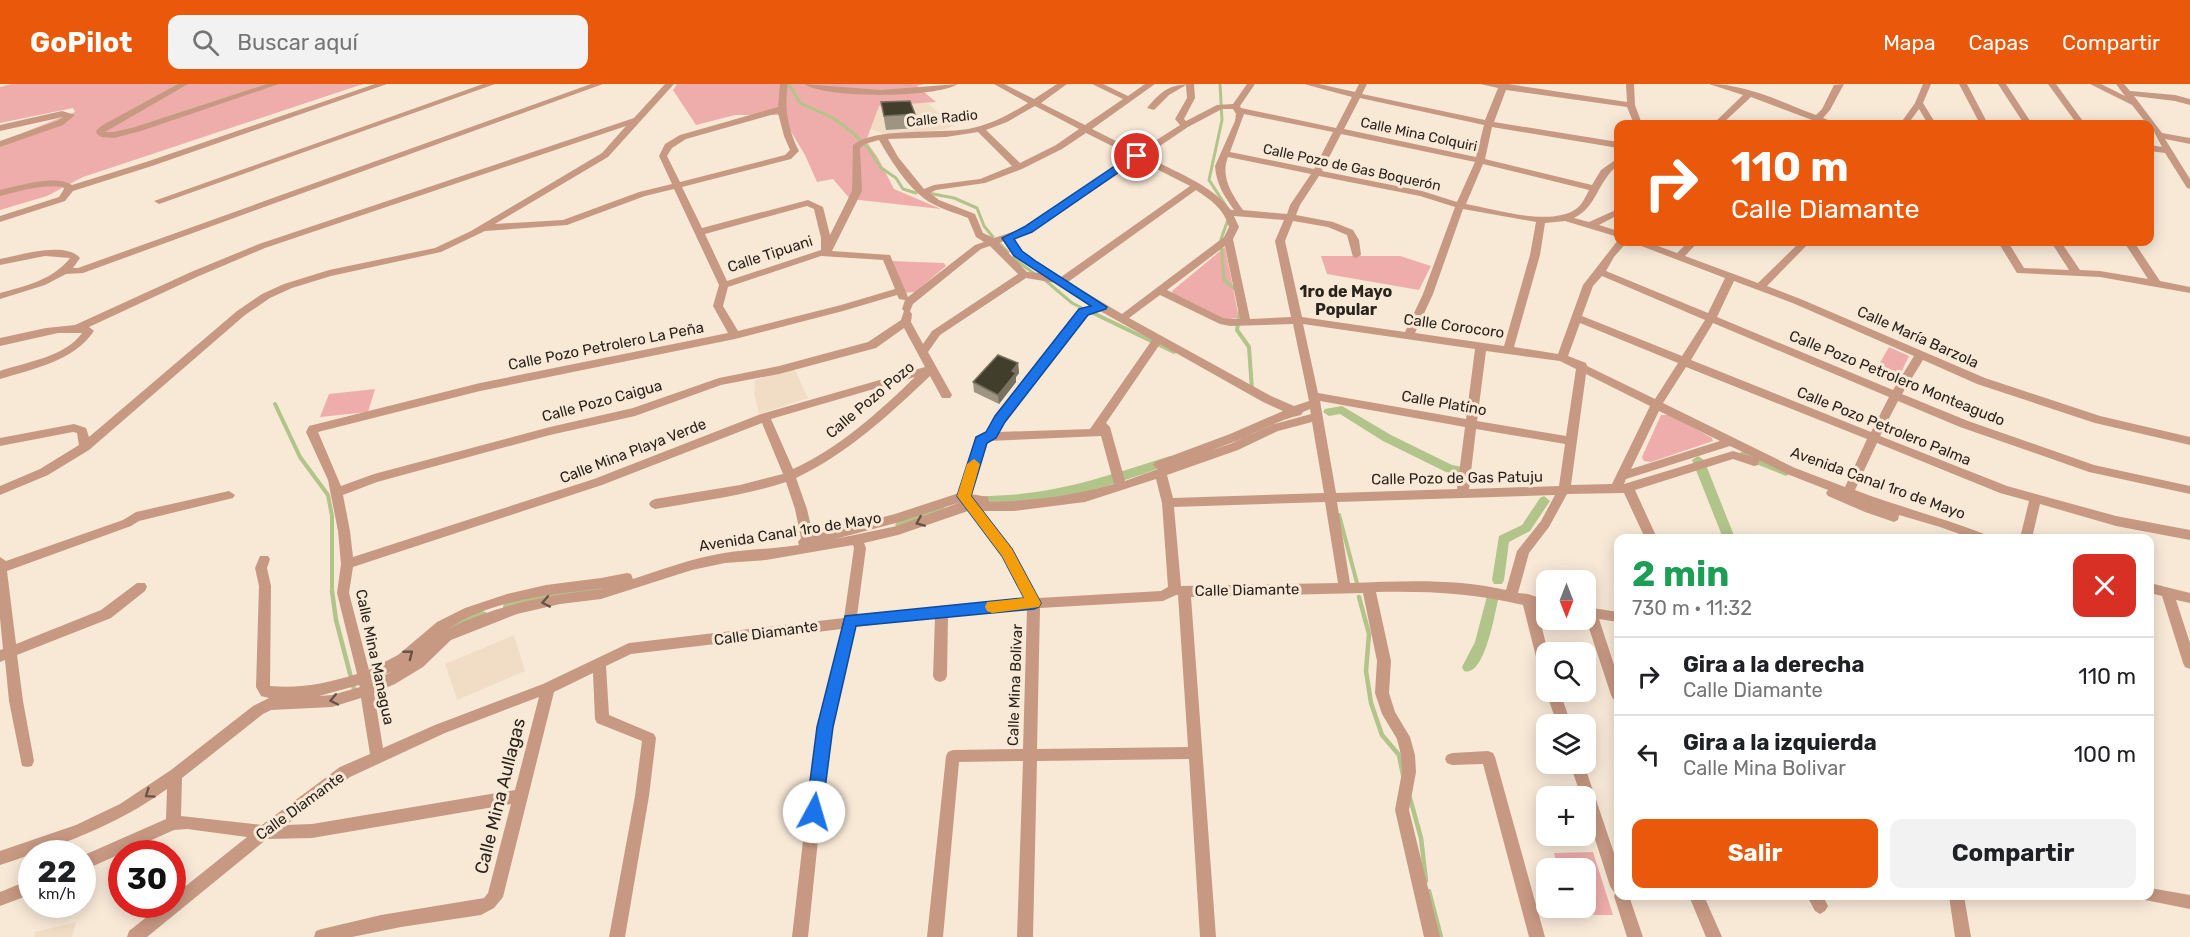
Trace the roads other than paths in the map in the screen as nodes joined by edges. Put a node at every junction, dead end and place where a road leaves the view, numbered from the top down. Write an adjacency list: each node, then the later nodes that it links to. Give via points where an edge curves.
1 (184, 84): 2 (street, via 104,128 101,134 138,129)
2 (276, 84)
3 (383, 84): 78 (street)
4 (491, 84): 81 (street)
5 (599, 84): 107 (street, via 170,240 79,271)
6 (669, 84): 42 (street)
7 (784, 84): 41 (street)
8 (808, 84): 9 (street, via 875,93)
9 (954, 84)
10 (998, 84): 35 (street)
11 (1063, 84): 35 (street, Calle Radio)
12 (1096, 84): 33 (street)
13 (1151, 84): 33 (street)
14 (1182, 84): 39 (street)
15 (1190, 84): 54 (street, via 1191,98 1179,119)
16 (1251, 84): 40 (street)
17 (1308, 84): 32 (street)
18 (1363, 84): 32 (street)
19 (1484, 84): 29 (street)
20 (1630, 84): 38 (street)
21 (1713, 84): 30 (street)
22 (1840, 84): 46 (street)
23 (1927, 84): 36 (street)
24 (1963, 84): 49 (street)
25 (2002, 84): 50 (street)
26 (2052, 84): 51 (street)
27 (2094, 84): 37 (street)
28 (2120, 84): 31 (street)
29 (1504, 85): 38 (street); 53 (street)
30 (1750, 93): 44 (street); 45 (street)
31 (2127, 93): 34 (street); 37 (street)
32 (1357, 96): 53 (street); 59 (street)
33 (1129, 99): 57 (street)
34 (2190, 102)
35 (1035, 103): 56 (street, Calle Radio); 57 (street)
36 (1919, 103): 47 (street); 48 (street)
37 (2134, 103): 52 (street)
38 (1631, 105): 43 (street)
39 (1151, 108)
40 (1237, 108): 54 (street, via 1220,107); 59 (street, Calle Mina Colquiri); 67 (street, via 1239,121)
41 (782, 109): 74 (street, via 683,137 668,146 663,156); 74 (street, via 795,151 788,158)
42 (638, 120): 90 (street, via 605,154); 128 (street, via 262,246)
43 (1637, 120)
44 (1721, 120)
45 (1811, 120)
46 (1817, 120)
47 (1907, 120)
48 (1930, 120)
49 (1982, 120)
50 (2025, 120)
51 (2079, 120)
52 (2147, 120)
53 (1489, 124): 63 (street); 69 (street)
54 (1185, 125): 68 (street)
55 (0, 128): 64 (street, via 71,115 60,123)
56 (980, 129): 61 (street, Calle Radio); 71 (street)
57 (1085, 129): 68 (street); 71 (street)
58 (2154, 129): 60 (street)
59 (1338, 131): 69 (street, Calle Mina Colquiri); 72 (street)
60 (2159, 135): 62 (street); 66 (street)
61 (882, 137): 80 (street); 103 (street, Calle Radio, via 856,147 857,190)
62 (2190, 141)
63 (1614, 143)
64 (0, 144)
65 (2154, 149): 66 (street)
66 (2169, 151): 73 (street)
67 (1227, 154): 72 (street, Calle Pozo de Gas Boquerón); 83 (street, via 1220,166 1221,179)
68 (1137, 156): 75 (street); 93 (street, via 1028,230)
69 (1480, 161): 77 (street, Calle Mina Colquiri); 82 (street)
70 (1614, 164): 77 (street)
71 (1019, 167): 80 (street, via 982,182)
72 (1316, 174): 82 (street, Calle Pozo de Gas Boquerón, via 1422,194); 85 (street)
73 (2186, 174): 76 (street)
74 (677, 185): 90 (street, via 564,224); 91 (street)
75 (1196, 186): 83 (street); 112 (street)
76 (2190, 186)
77 (1593, 188): 86 (street, via 1582,210)
78 (69, 189): 79 (street, via 60,183); 87 (street, via 62,199)
79 (0, 193)
80 (923, 193): 95 (street, via 972,216 979,235)
81 (159, 201)
82 (1460, 206): 88 (street, Calle Pozo de Gas Boquerón); 130 (street)
83 (1235, 212): 85 (street); 94 (street)
84 (1614, 214): 89 (street)
85 (1289, 218): 104 (street, via 1350,231); 125 (street, via 1280,241)
86 (1565, 218): 88 (street, Calle Pozo de Gas Boquerón); 89 (street)
87 (0, 219)
88 (1541, 220): 134 (street)
89 (1591, 225): 92 (street)
90 (483, 228): 160 (street, via 438,250 329,273 266,296)
91 (700, 232): 103 (street, via 808,204 818,207); 113 (street)
92 (1614, 233)
93 (1007, 238): 95 (street); 112 (street, via 1018,253)
94 (1228, 239): 118 (street); 127 (street)
95 (991, 241): 110 (street); 121 (street, via 917,294)
96 (1618, 246): 108 (street)
97 (1650, 246): 105 (street, Calle María Barzola)
98 (1689, 246): 105 (street)
99 (1801, 246): 115 (street)
100 (2005, 246): 109 (street, via 2021,271)
101 (2059, 246): 109 (street)
102 (2132, 246): 114 (street)
103 (826, 253): 113 (street, Calle Tipuani); 117 (street, via 887,257)
104 (1356, 255)
105 (1679, 257): 111 (street, Calle María Barzola)
106 (0, 262): 107 (street, via 70,254 75,258)
107 (63, 271): 119 (street)
108 (1600, 272): 123 (street, via 1588,285); 124 (street, Calle Pozo Petrolero Monteagudo)
109 (2076, 272): 114 (street)
110 (1024, 275): 112 (street); 135 (street, via 936,333)
111 (1731, 276): 115 (street, Calle María Barzola); 124 (street)
112 (1062, 281): 120 (street)
113 (724, 285): 129 (street, via 718,306)
114 (2157, 285): 116 (street)
115 (1760, 286): 136 (street, Calle María Barzola)
116 (2190, 290)
117 (900, 291): 121 (street); 129 (street, Calle Pozo Petrolero La Peña)
118 (1161, 291): 122 (street); 127 (street, Calle Corocoro, via 1209,318)
119 (0, 296)
120 (1101, 307): 122 (street); 154 (street, via 1083,312)
121 (907, 309): 126 (street)
122 (1123, 318): 131 (street)
123 (1576, 318): 137 (street); 138 (street, Calle Pozo Petrolero Palma)
124 (1711, 319): 138 (street); 143 (street, Calle Pozo Petrolero Monteagudo)
125 (1298, 320): 127 (street, Calle Corocoro); 130 (street, Calle Corocoro); 144 (street)
126 (906, 322): 135 (street, Calle Pozo Pozo); 170 (street, Calle Pozo Caigua, via 872,345 719,382 635,411 374,478)
127 (1246, 322)
128 (76, 329): 132 (street); 141 (street, via 89,331 75,348)
129 (735, 335): 151 (street, Calle Pozo Petrolero La Peña, via 480,387)
130 (1409, 335): 133 (street, Calle Corocoro)
131 (1158, 339): 146 (street); 149 (street)
132 (0, 342)
133 (1481, 345): 134 (street, Calle Corocoro); 150 (street)
134 (1508, 349): 137 (street, Calle Corocoro)
135 (922, 353): 140 (street, Calle Pozo Pozo)
136 (1921, 354): 143 (street); 157 (street, Calle María Barzola, via 1981,381 2068,411)
137 (1562, 358): 139 (street, Calle Corocoro)
138 (1684, 361): 145 (street); 155 (street, Calle Pozo Petrolero Palma)
139 (1582, 366): 145 (street, Calle Corocoro); 156 (street)
140 (930, 369): 142 (street); 147 (street, Calle Mina Playa Verde); 162 (street, Calle Pozo Pozo, via 831,452)
141 (0, 375)
142 (946, 395)
143 (1894, 396): 155 (street); 167 (street, Calle Pozo Petrolero Monteagudo, via 2093,469)
144 (1314, 400): 146 (street, Avenida Canal 1ro de Mayo); 148 (street); 150 (street, Calle Platino)
145 (1656, 406): 159 (street, Calle Corocoro); 163 (street)
146 (1293, 411): 148 (street); 164 (street, Avenida Canal 1ro de Mayo)
147 (765, 417): 162 (street); 187 (street, Calle Mina Playa Verde, via 598,482)
148 (1317, 417): 161 (street, Avenida Canal 1ro de Mayo, via 1275,428); 172 (street)
149 (1102, 420): 152 (street); 153 (street)
150 (1472, 423): 156 (street, Calle Platino); 169 (street)
151 (316, 428): 170 (street, Calle Mina Managua, via 312,432)
152 (1105, 432): 153 (street); 164 (street)
153 (1093, 433): 154 (street)
154 (991, 435): 175 (street, via 981,441)
155 (1872, 439): 173 (street); 174 (street, Calle Pozo Petrolero Palma)
156 (1571, 441): 166 (street)
157 (2190, 441)
158 (0, 442): 160 (street, via 74,428 82,431)
159 (1730, 442): 163 (street); 173 (street, Avenida Canal 1ro de Mayo)
160 (85, 447): 168 (street, via 45,472)
161 (1160, 473): 164 (street, Avenida Canal 1ro de Mayo); 176 (street)
162 (789, 476): 177 (street, Calle Pozo Pozo); 184 (street, via 805,518)
163 (1622, 476): 165 (street)
164 (1120, 483): 175 (street, Avenida Canal 1ro de Mayo, via 1086,497 1030,505)
165 (1622, 488): 166 (street, Calle Pozo de Gas Patuju); 173 (street, Calle Pozo de Gas Patuju, via 1733,455); 178 (street)
166 (1564, 490): 169 (street, Calle Pozo de Gas Patuju); 195 (street, via 1545,524 1523,551)
167 (2190, 490)
168 (0, 491)
169 (1463, 492): 172 (street, Calle Pozo de Gas Patuju)
170 (336, 493): 187 (street, Calle Mina Managua)
171 (229, 495): 188 (street, via 136,517)
172 (1330, 496): 176 (street, Calle Pozo de Gas Patuju); 190 (street)
173 (1851, 497): 179 (street, via 1883,514); 180 (street, Avenida Canal 1ro de Mayo)
174 (2035, 499): 181 (street); 182 (street, Calle Pozo Petrolero Palma, via 2144,528)
175 (967, 501): 183 (street, Avenida Canal 1ro de Mayo, one-way to 183, via 915,525); 184 (street, Avenida Canal 1ro de Mayo); 199 (street, Calle Mina Bolivar, via 1007,552)
176 (1168, 503): 193 (street)
177 (655, 504)
178 (1649, 534)
179 (1954, 534)
180 (1972, 534)
181 (2027, 534)
182 (2190, 535)
183 (856, 540): 203 (street, via 860,548); 210 (street, Avenida Canal 1ro de Mayo, one-way to 210, via 725,558 601,594 516,609 460,628 418,663 390,680)
184 (808, 541): 210 (street, Avenida Canal 1ro de Mayo, one-way to 184, via 456,618 522,596 617,581 726,550)
185 (264, 559): 210 (street, Avenida Canal 1ro de Mayo, via 261,568 265,586 266,692)
186 (0, 562): 188 (street)
187 (347, 564): 210 (street, Calle Mina Managua, via 343,593)
188 (0, 568): 206 (street)
189 (141, 587): 206 (street, via 106,614)
190 (1345, 588): 191 (street, Calle Diamante); 193 (street, Calle Diamante)
191 (1369, 589): 195 (street, Calle Diamante, via 1426,586); 240 (street, via 1384,661 1382,693 1408,755 1402,810)
192 (2154, 589): 194 (street)
193 (1179, 590): 199 (street, Calle Diamante, via 1163,596); 214 (street)
194 (2167, 592): 196 (street); 208 (street)
195 (1511, 594): 197 (street, Calle Diamante)
196 (2190, 598)
197 (1528, 599): 198 (street, Calle Diamante); 205 (street)
198 (1536, 602)
199 (1034, 603): 200 (street, Calle Diamante); 213 (street, Calle Mina Bolivar)
200 (942, 611): 203 (street, Calle Diamante); 209 (street)
201 (1596, 613): 202 (street)
202 (1614, 616)
203 (850, 621): 207 (street, Calle Diamante, via 628,649); 236 (street, via 819,762)
204 (1595, 630): 211 (street)
205 (1539, 642)
206 (5, 653): 217 (street)
207 (599, 663): 212 (street, Calle Diamante); 235 (street, via 602,719 649,738)
208 (2190, 663)
209 (940, 676)
210 (365, 683): 215 (street, Calle Mina Managua); 219 (street, Avenida Canal 1ro de Mayo, one-way to 219, via 332,701 269,705 258,710)
211 (1614, 684)
212 (548, 688): 215 (street, Calle Diamante); 220 (street, Calle Mina Aullagas)
213 (1029, 753): 214 (street); 237 (street, via 953,756); 238 (street, Calle Mina Bolivar)
214 (1195, 753): 239 (street)
215 (378, 757): 222 (street, Calle Diamante, via 345,772)
216 (1452, 759): 241 (street, via 1488,757)
217 (27, 761)
218 (1581, 774): 225 (street)
219 (175, 775): 221 (street); 223 (street, Avenida Canal 1ro de Mayo, one-way to 223, via 99,822)
220 (519, 796): 222 (street, via 312,831); 234 (street, Calle Mina Aullagas, via 495,897 489,903)
221 (174, 823): 222 (street); 224 (street)
222 (264, 832): 233 (street, Calle Diamante)
223 (0, 858)
224 (96, 858)
225 (1614, 874)
226 (18, 891): 228 (street)
227 (2154, 896): 232 (street)
228 (0, 899)
229 (1623, 900): 242 (street)
230 (1699, 900): 243 (street)
231 (1957, 900): 244 (street)
232 (2190, 902)
233 (135, 937)
234 (322, 937)
235 (617, 937)
236 (800, 937)
237 (935, 937)
238 (1025, 937)
239 (1208, 937)
240 (1432, 937)
241 (1537, 937)
242 (1635, 937)
243 (1714, 937)
244 (1962, 937)

